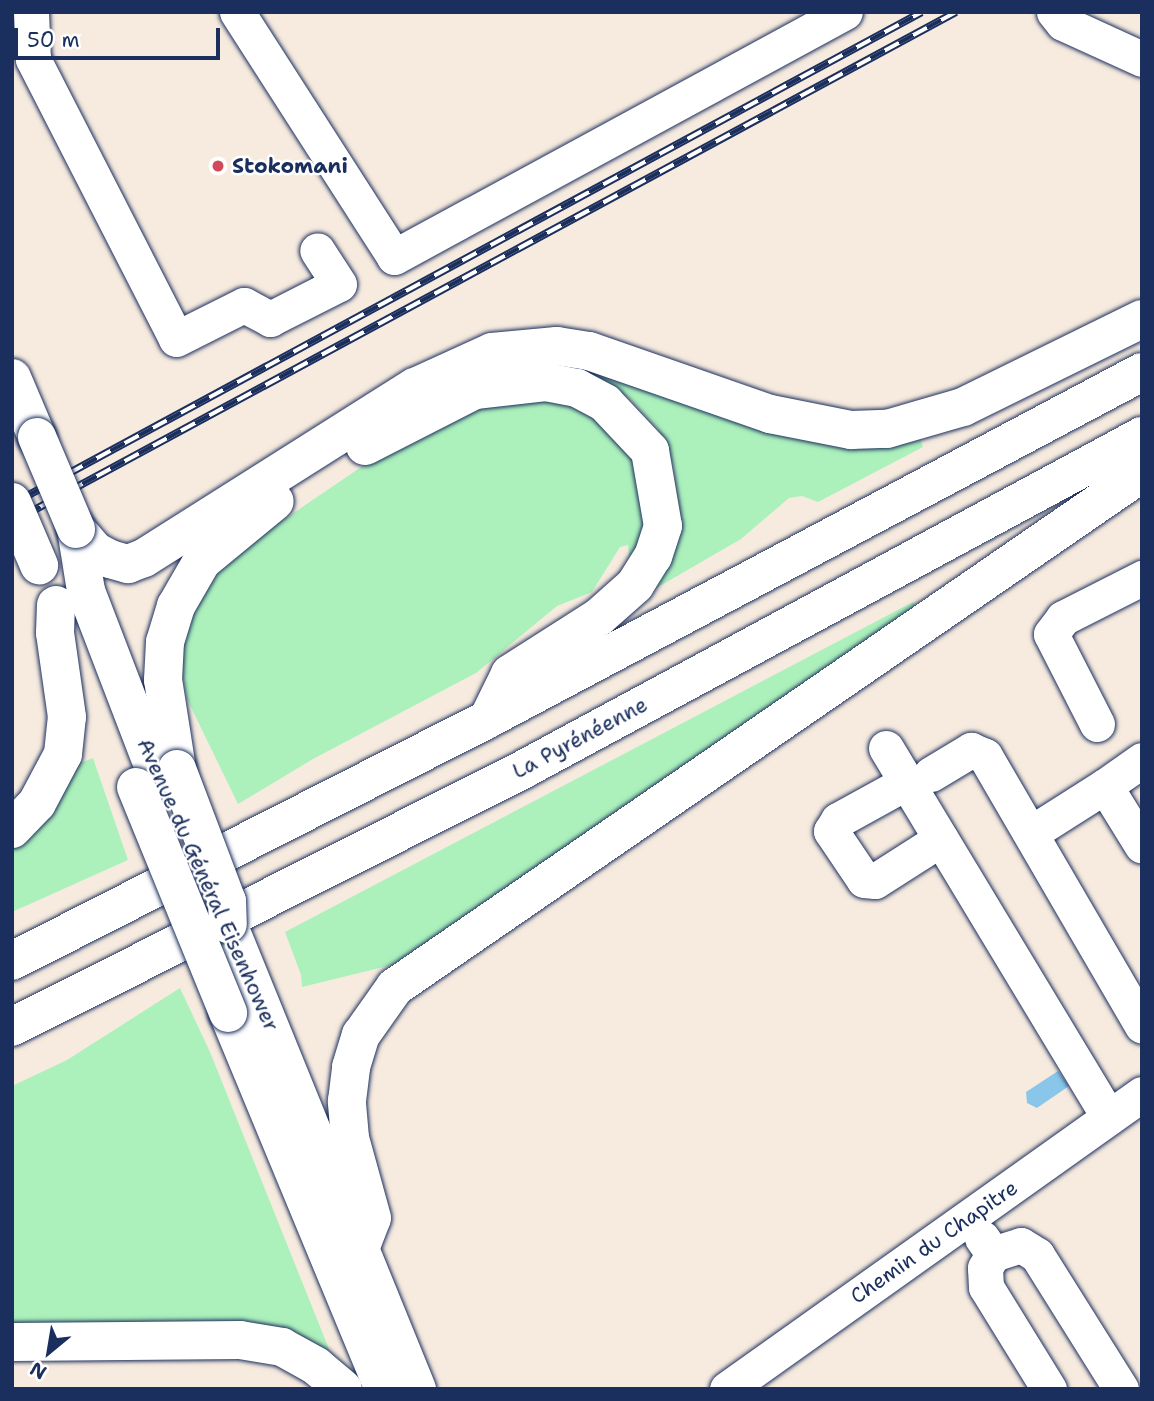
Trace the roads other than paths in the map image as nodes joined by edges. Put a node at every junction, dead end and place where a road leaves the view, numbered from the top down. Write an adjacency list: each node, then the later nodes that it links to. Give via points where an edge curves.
1 (31, 12): 6 (street, via 33,59 176,339 244,305 270,320 339,284)
2 (237, 12): 3 (street, via 394,257)
3 (845, 12)
4 (1054, 12): 5 (street, via 1063,23)
5 (1142, 59)
6 (317, 250)
7 (1142, 319): 13 (main road, via 963,407 887,429 851,430 770,414 589,351 557,346 492,352 415,387 144,558 128,564 110,559 95,551)
8 (1142, 372): 16 (main road)
9 (12, 378): 13 (main road, Avenue du Général Eisenhower, bridge)
10 (1142, 436): 30 (main road, La Pyrénéenne, via 524,769)
11 (1142, 473): 34 (main road, via 395,988 361,1035 346,1101 350,1138 372,1218)
12 (12, 502): 15 (main road, Avenue du Général Eisenhower, bridge)
13 (76, 529): 20 (main road, Avenue du Général Eisenhower, via 86,590)
14 (1142, 578): 17 (street, via 1063,618 1051,634)
15 (56, 605): 20 (main road, Avenue du Général Eisenhower); 23 (main road, via 55,633 67,717 63,754 53,780)
16 (488, 719): 20 (main road, via 510,674 599,617 635,585 653,556 663,526 650,451 606,403 577,388 546,382 475,390 388,432 298,485 228,535 188,580 166,642 165,713); 27 (main road)
17 (1097, 724)
18 (886, 748): 21 (street)
19 (1141, 763): 22 (street)
20 (157, 778): 28 (main road, Avenue du Général Eisenhower, bridge); 28 (main road, Avenue du Général Eisenhower, bridge, via 226,901)
21 (919, 778): 24 (street, via 971,750 985,756); 25 (street); 25 (street, via 838,820 831,831 864,880 875,881)
22 (1105, 786): 24 (street); 26 (street)
23 (12, 829)
24 (1031, 833): 29 (street)
25 (941, 839): 32 (street)
26 (1142, 846)
27 (12, 961)
28 (243, 1004): 34 (main road, Avenue du Général Eisenhower); 38 (main road, Avenue du Général Eisenhower)
29 (1142, 1026)
30 (12, 1027)
31 (1142, 1094): 32 (street, Chemin du Chapitre)
32 (1109, 1117): 33 (street, Chemin du Chapitre)
33 (969, 1217): 35 (street); 40 (street, Chemin du Chapitre)
34 (360, 1249): 39 (main road, Avenue du Général Eisenhower)
35 (993, 1254): 41 (street, via 985,1268 986,1287); 42 (street, via 1021,1245 1037,1255)
36 (12, 1342): 37 (main road, via 240,1340 282,1348 316,1366)
37 (342, 1389)
38 (384, 1389)
39 (417, 1389)
40 (727, 1389)
41 (1049, 1389)
42 (1121, 1389)

